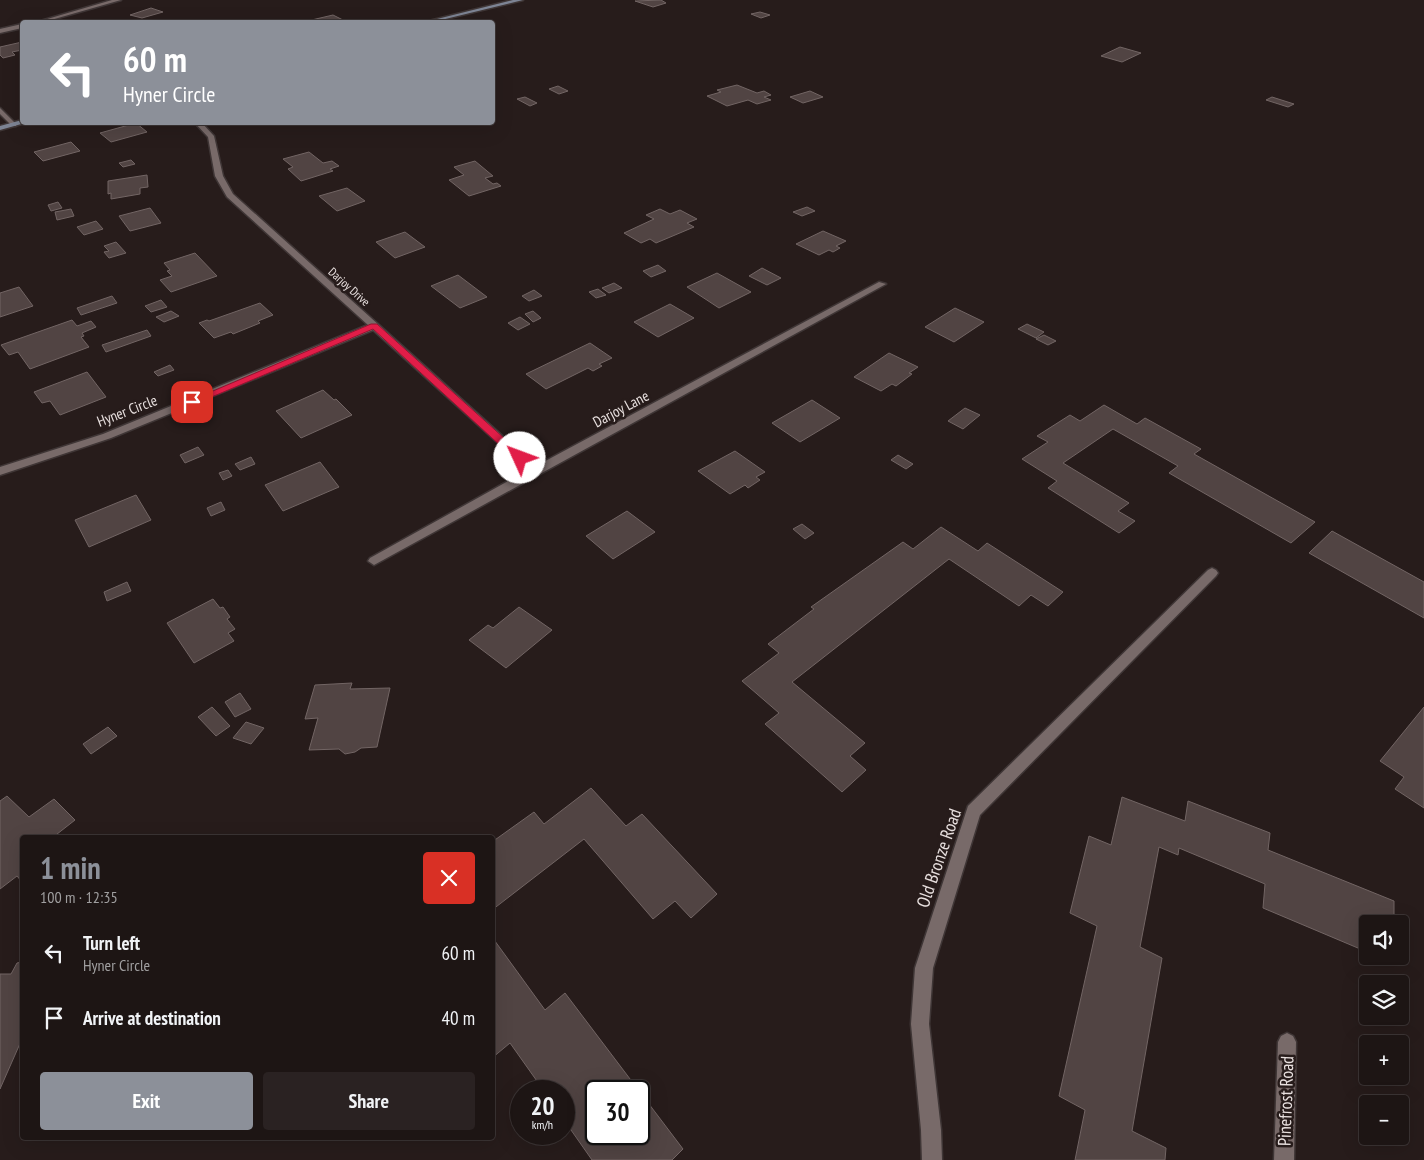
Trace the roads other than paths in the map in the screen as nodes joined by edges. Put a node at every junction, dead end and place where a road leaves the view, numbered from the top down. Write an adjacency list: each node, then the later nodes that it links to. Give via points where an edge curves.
1 (118, 0): 3 (street)
2 (520, 0): 4 (street)
3 (47, 20)
4 (436, 20)
5 (20, 26): 6 (street)
6 (0, 31)
7 (0, 110): 9 (street)
8 (20, 123): 9 (street)
9 (14, 125): 11 (street)
10 (200, 125): 13 (street, Darjoy Drive, via 211,136 219,176 230,195)
11 (0, 128)
12 (882, 284): 15 (street, Darjoy Lane)
13 (374, 326): 14 (street, Hyner Circle, via 107,436); 15 (street, Darjoy Drive)
14 (0, 471)
15 (534, 471): 16 (street, Darjoy Lane)
16 (374, 561)
17 (1212, 573): 19 (street, Old Bronze Road, via 973,811 924,968 920,1024)
18 (1287, 1042): 20 (street, Pinefrost Road)
19 (932, 1160)
20 (1284, 1160)

